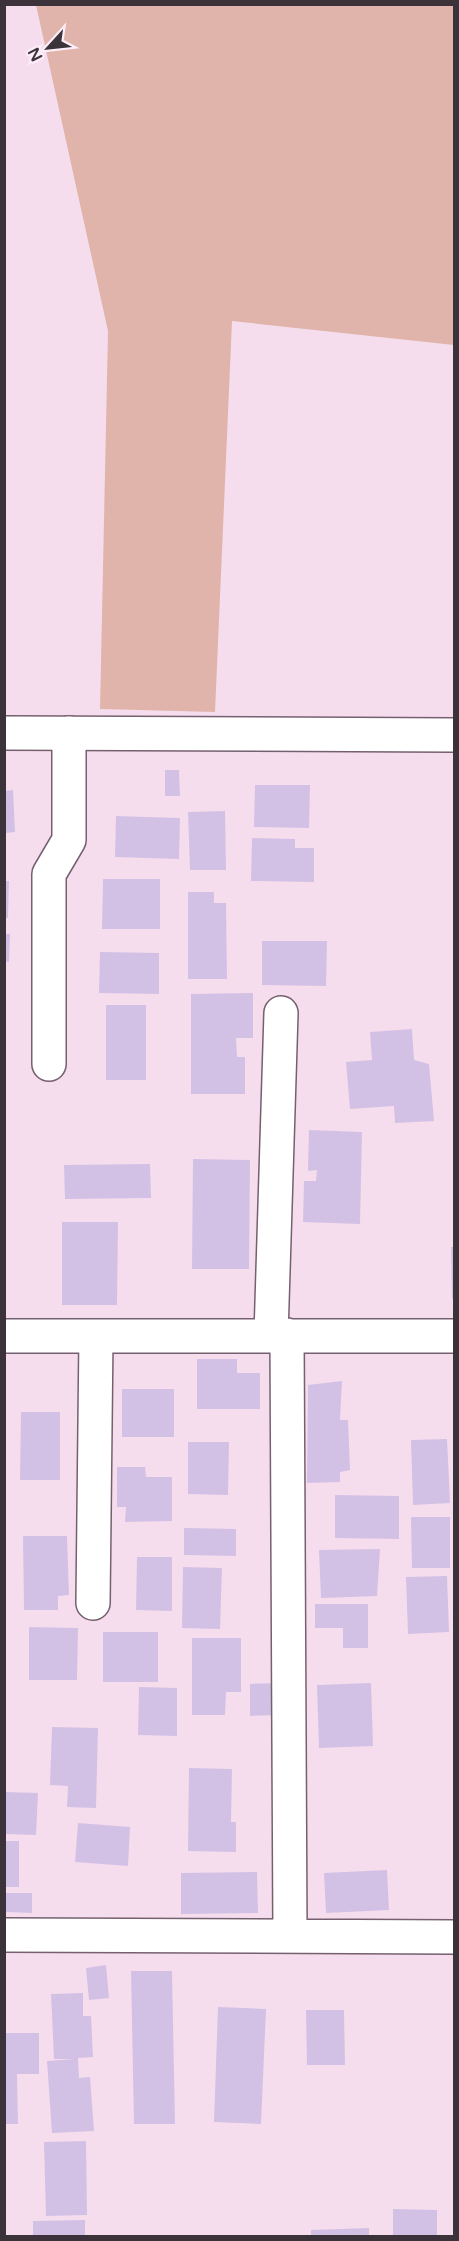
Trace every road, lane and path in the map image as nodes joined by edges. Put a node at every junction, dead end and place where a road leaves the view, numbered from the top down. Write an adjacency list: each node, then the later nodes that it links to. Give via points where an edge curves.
1 (4, 733): 2 (street)
2 (69, 733): 3 (street); 5 (street, via 69,840 49,874)
3 (454, 735)
4 (281, 1013): 6 (street)
5 (49, 1064)
6 (279, 1335): 7 (street); 9 (street); 12 (street)
7 (454, 1335)
8 (4, 1336): 9 (street)
9 (96, 1336): 10 (street)
10 (93, 1603)
11 (4, 1935): 12 (street)
12 (290, 1936): 13 (street)
13 (454, 1937)

